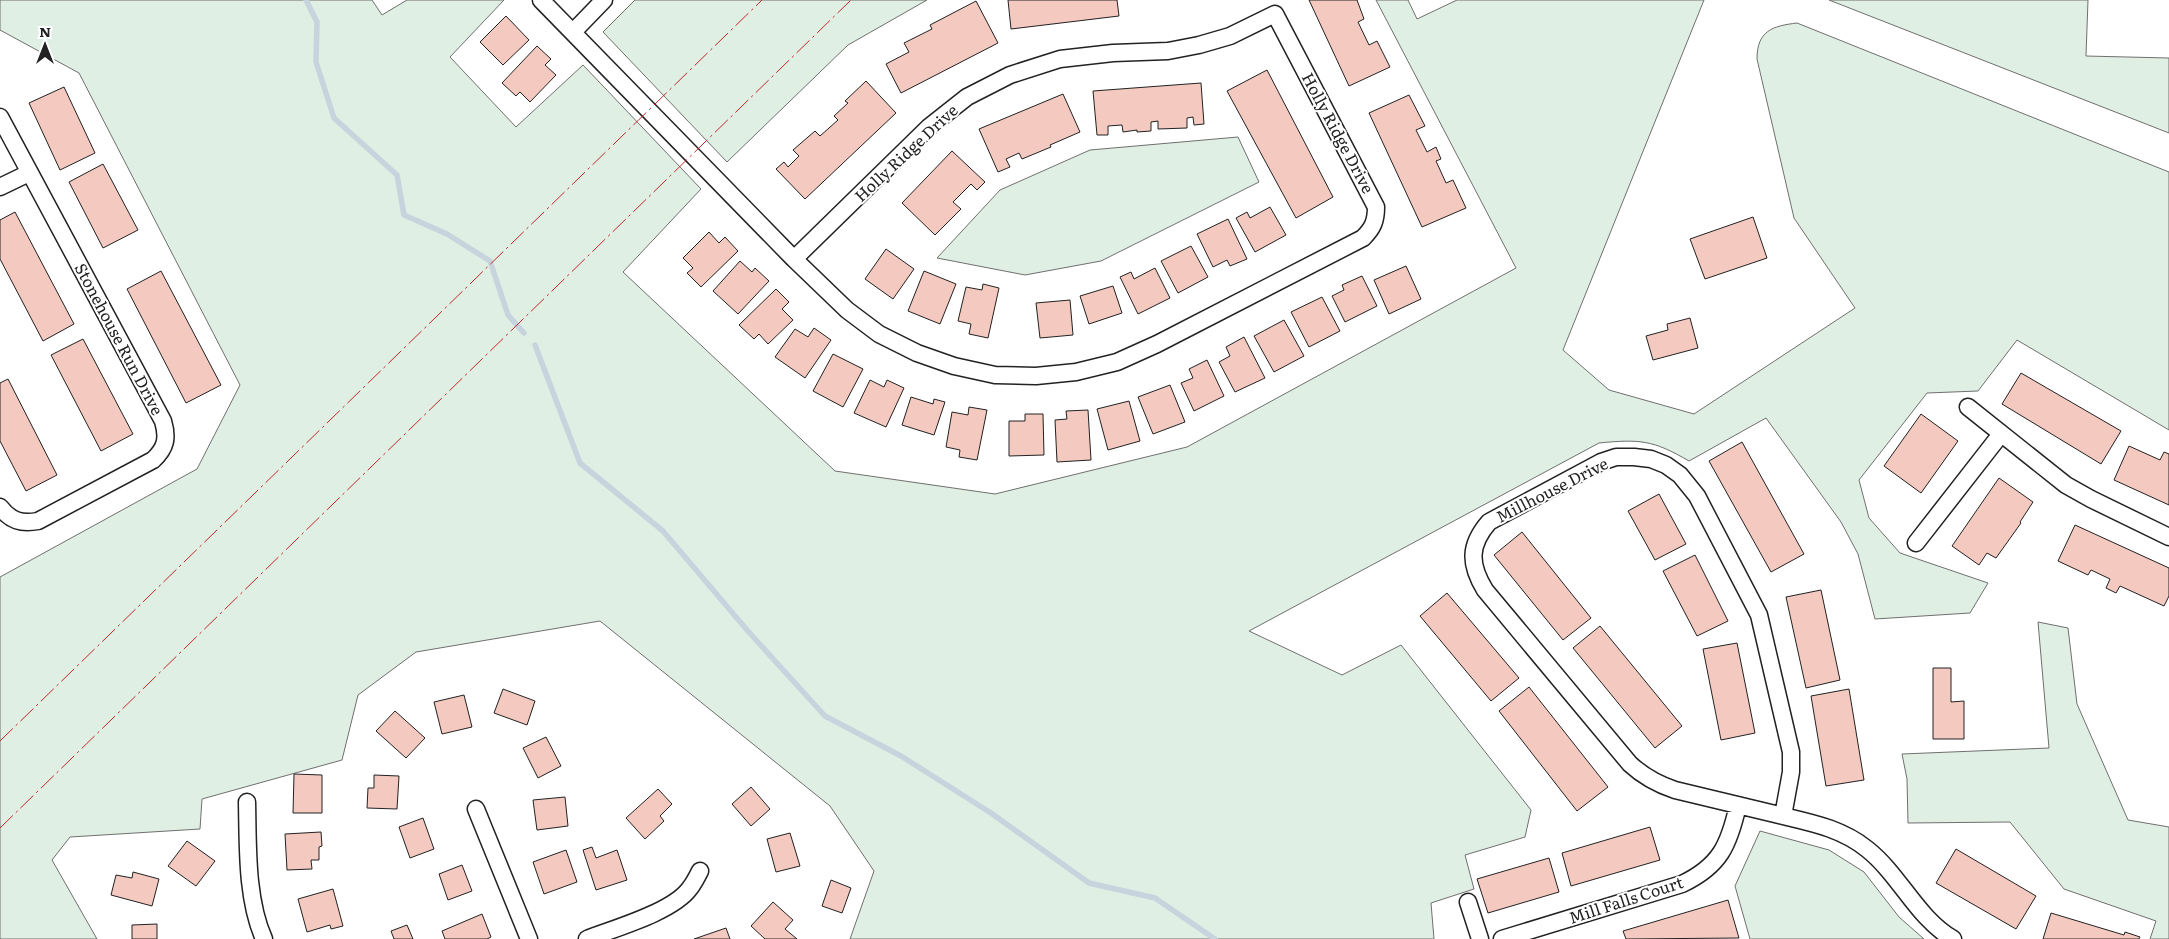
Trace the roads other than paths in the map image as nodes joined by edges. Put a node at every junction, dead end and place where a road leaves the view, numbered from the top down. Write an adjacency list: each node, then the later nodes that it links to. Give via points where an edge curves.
1 (541, 0): 3 (street, Holly Ridge Drive)
2 (604, 0): 3 (street)
3 (573, 32): 7 (street, Holly Ridge Drive)
4 (0, 117): 5 (street, Stonehouse Run Drive)
5 (29, 173): 6 (street); 10 (street, Stonehouse Run Drive, via 163,421 166,443 153,460 38,521 16,522)
6 (0, 188)
7 (794, 259): 7 (street, Holly Ridge Drive, via 847,310 879,334 917,353 995,375 1036,376 1076,372 1118,362 1157,344 1363,238 1376,219 1376,207 1275,14 1230,36 1199,45 1168,51 1060,59 1010,75 967,97 930,127)
8 (1968, 407): 9 (street)
9 (2001, 434): 11 (street, via 2066,485); 12 (street)
10 (0, 507)
11 (2169, 537)
12 (1916, 543)
13 (247, 802): 19 (street, via 248,857 258,927)
14 (1738, 805): 16 (street, Millhouse Drive); 16 (street, Millhouse Drive, via 1658,784 1630,764 1484,590 1472,562 1480,532 1489,522 1616,457 1651,459 1680,475 1697,496 1759,615 1791,752); 23 (street, Mill Falls Court, via 1725,848 1696,877)
15 (476, 809): 20 (street)
16 (1783, 816): 24 (street, Millhouse Drive, via 1828,827 1868,849 1927,919)
17 (700, 871): 21 (street, via 690,888 671,904)
18 (1468, 902): 22 (street)
19 (264, 939)
20 (529, 939)
21 (587, 939)
22 (1480, 939)
23 (1502, 939)
24 (1953, 939)

